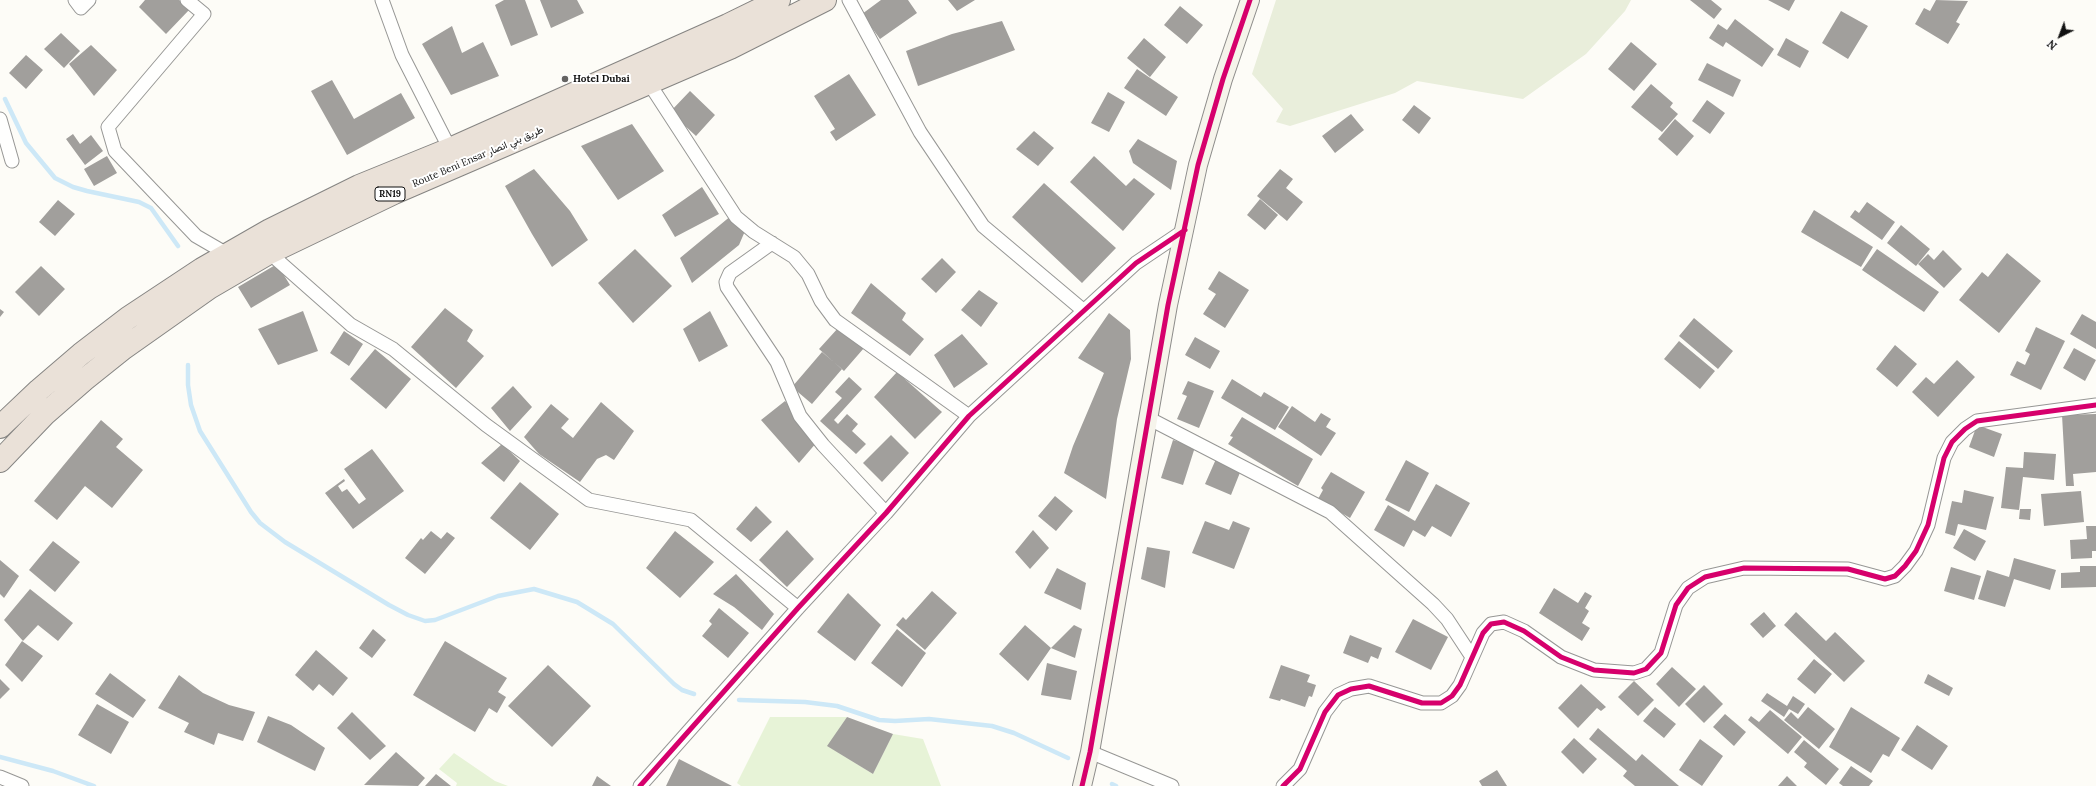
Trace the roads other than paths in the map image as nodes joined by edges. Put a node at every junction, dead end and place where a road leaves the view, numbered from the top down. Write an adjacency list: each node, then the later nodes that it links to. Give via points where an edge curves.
1 (74, 0): 2 (street, via 81,8)
2 (89, 0)
3 (187, 0): 16 (street, via 204,14 108,127 115,151 196,236)
4 (382, 0): 11 (street, via 402,55)
5 (779, 0): 9 (highway, Route Beni Ensar طريق بني انصار / RN19, via 728,25)
6 (825, 0): 9 (highway, Route Beni Ensar طريق بني انصار / RN19, via 730,48)
7 (849, 0): 17 (street, via 920,132 983,226)
8 (1250, 0): 13 (street, via 1223,79 1198,165)
9 (643, 74): 11 (highway, Route Beni Ensar طريق بني انصار / RN19); 14 (street, via 728,207 745,225)
10 (0, 119): 12 (street)
11 (454, 158): 15 (highway, Route Beni Ensar طريق بني انصار / RN19, via 331,221)
12 (12, 161)
13 (1185, 230): 17 (street, via 1136,263); 20 (street, via 1168,305)
14 (772, 243): 19 (street, via 803,266 824,306 835,320); 23 (street, via 730,273 726,282 727,287 777,362 800,416 823,445)
15 (262, 246): 16 (highway, Route Beni Ensar طريق بني انصار / RN19); 22 (highway, Route Beni Ensar طريق بني انصار / RN19, via 124,348); 24 (street, via 351,325 393,349 486,425 589,500 691,520)
16 (227, 254): 21 (highway, Route Beni Ensar طريق بني انصار / RN19, via 177,284 105,336 39,390)
17 (1084, 311): 19 (street)
18 (2096, 405): 25 (street, via 1977,421 1965,429 1952,442 1944,458 1928,525 1916,551 1895,576 1885,579 1848,569 1744,568 1705,577 1688,588 1676,605 1661,654 1646,669 1634,672 1594,670 1561,657 1524,631 1504,622 1491,624 1483,633)
19 (969, 416): 23 (street)
20 (1148, 418): 25 (street, via 1330,512 1434,604); 26 (street)
21 (0, 427)
22 (3, 451)
23 (886, 513): 24 (street)
24 (798, 608): 29 (street)
25 (1472, 657): 32 (street, via 1460,685 1452,696 1441,703 1422,703 1369,686 1351,689 1338,695 1324,712 1300,769)
26 (1090, 752): 30 (street); 31 (street)
27 (0, 778): 28 (street)
28 (22, 786)
29 (640, 786)
30 (1082, 786)
31 (1172, 786)
32 (1283, 786)

